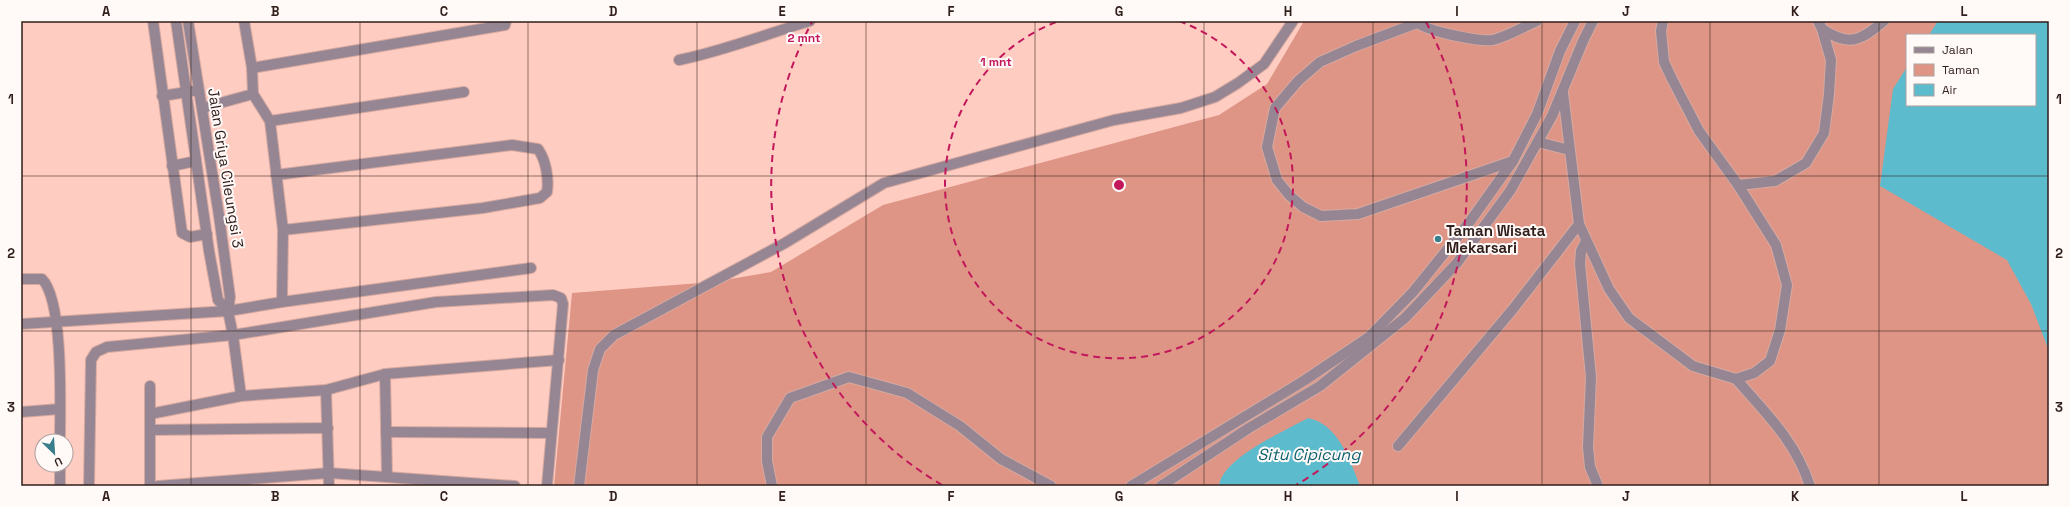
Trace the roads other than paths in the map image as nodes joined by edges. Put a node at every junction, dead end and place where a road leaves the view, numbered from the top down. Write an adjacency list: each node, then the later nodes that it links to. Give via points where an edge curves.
1 (153, 21): 22 (street)
2 (176, 21): 19 (street)
3 (188, 21): 18 (street, Jalan Griya Cileungsi 3)
4 (244, 21): 16 (street)
5 (506, 21): 16 (street, via 505,24)
6 (810, 21): 15 (street, via 755,37 710,54)
7 (1293, 21): 68 (street, via 1264,64 1215,97 1181,108 1114,120 884,183 785,243 614,335 600,349 593,370)
8 (1536, 21): 13 (street, via 1492,40 1462,37 1429,29)
9 (1575, 21): 28 (street, via 1560,51 1537,114)
10 (1593, 21): 17 (street)
11 (1663, 21): 31 (street, via 1661,30 1664,62 1669,74 1699,131)
12 (1884, 21): 14 (street, via 1869,33 1852,40 1836,38)
13 (1416, 22): 28 (street, via 1320,62 1298,81 1275,108 1273,116 1267,147 1277,180 1303,207 1321,216 1338,216 1358,214)
14 (1820, 25): 31 (street, via 1831,60 1824,133 1806,163 1775,181)
15 (679, 60)
16 (252, 68): 21 (street)
17 (1563, 88): 25 (street); 26 (street)
18 (199, 91): 19 (street); 23 (street, Jalan Griya Cileungsi 3)
19 (187, 92): 22 (street); 27 (street)
20 (464, 92): 24 (street)
21 (253, 94): 23 (street); 24 (street)
22 (162, 96): 29 (street)
23 (202, 108): 39 (street, Jalan Griya Cileungsi 3, via 229,290)
24 (270, 121): 30 (street)
25 (1538, 142): 26 (street); 72 (street, via 1510,191 1457,263 1405,318 1320,386 1249,428)
26 (1569, 150): 32 (street)
27 (196, 161): 29 (street); 34 (street)
28 (1513, 161): 71 (street, via 1471,220 1413,292 1369,337 1305,380)
29 (172, 166): 34 (street, via 182,233 190,237)
30 (276, 175): 33 (street); 33 (street, via 512,145 538,149 542,154 548,185 547,192 540,198 483,208)
31 (1738, 185): 45 (street, via 1776,245 1787,285 1780,330 1770,361 1754,373)
32 (1578, 224): 35 (street); 57 (street, via 1514,309)
33 (283, 230): 38 (street)
34 (207, 234): 39 (street, via 218,300)
35 (1586, 241): 45 (street, via 1609,289 1629,318 1693,366); 73 (street, via 1581,251 1580,264 1591,377 1588,447 1590,467)
36 (530, 268): 38 (street)
37 (21, 279): 40 (street, via 42,279 47,284)
38 (282, 302): 39 (street)
39 (229, 315): 40 (street); 42 (street)
40 (57, 322): 41 (street); 49 (street)
41 (21, 324)
42 (233, 332): 43 (street, via 436,302 553,295 561,298 563,304); 48 (street); 62 (street, via 107,347 96,352 91,360)
43 (559, 360): 44 (street); 56 (street)
44 (385, 374): 47 (street); 54 (street)
45 (1736, 379): 74 (street, via 1785,434 1805,469)
46 (150, 386): 51 (street)
47 (326, 390): 48 (street); 52 (street)
48 (241, 396): 51 (street)
49 (60, 409): 50 (street); 55 (street)
50 (21, 412)
51 (150, 414): 53 (street)
52 (328, 428): 53 (street); 59 (street)
53 (150, 430): 63 (street)
54 (386, 432): 56 (street); 60 (street)
55 (60, 433)
56 (551, 433): 67 (street)
57 (1398, 446)
58 (60, 473): 61 (street)
59 (329, 473): 60 (street); 64 (street); 65 (street)
60 (387, 476): 66 (street)
61 (60, 486)
62 (89, 486)
63 (150, 486)
64 (158, 486)
65 (329, 486)
66 (516, 486)
67 (547, 486)
68 (579, 486)
69 (772, 486): 70 (street, via 767,462 767,437 790,398 849,377 907,393 960,426 1001,459)
70 (1051, 486)
71 (1131, 486)
72 (1161, 486)
73 (1598, 486)
74 (1810, 486)

